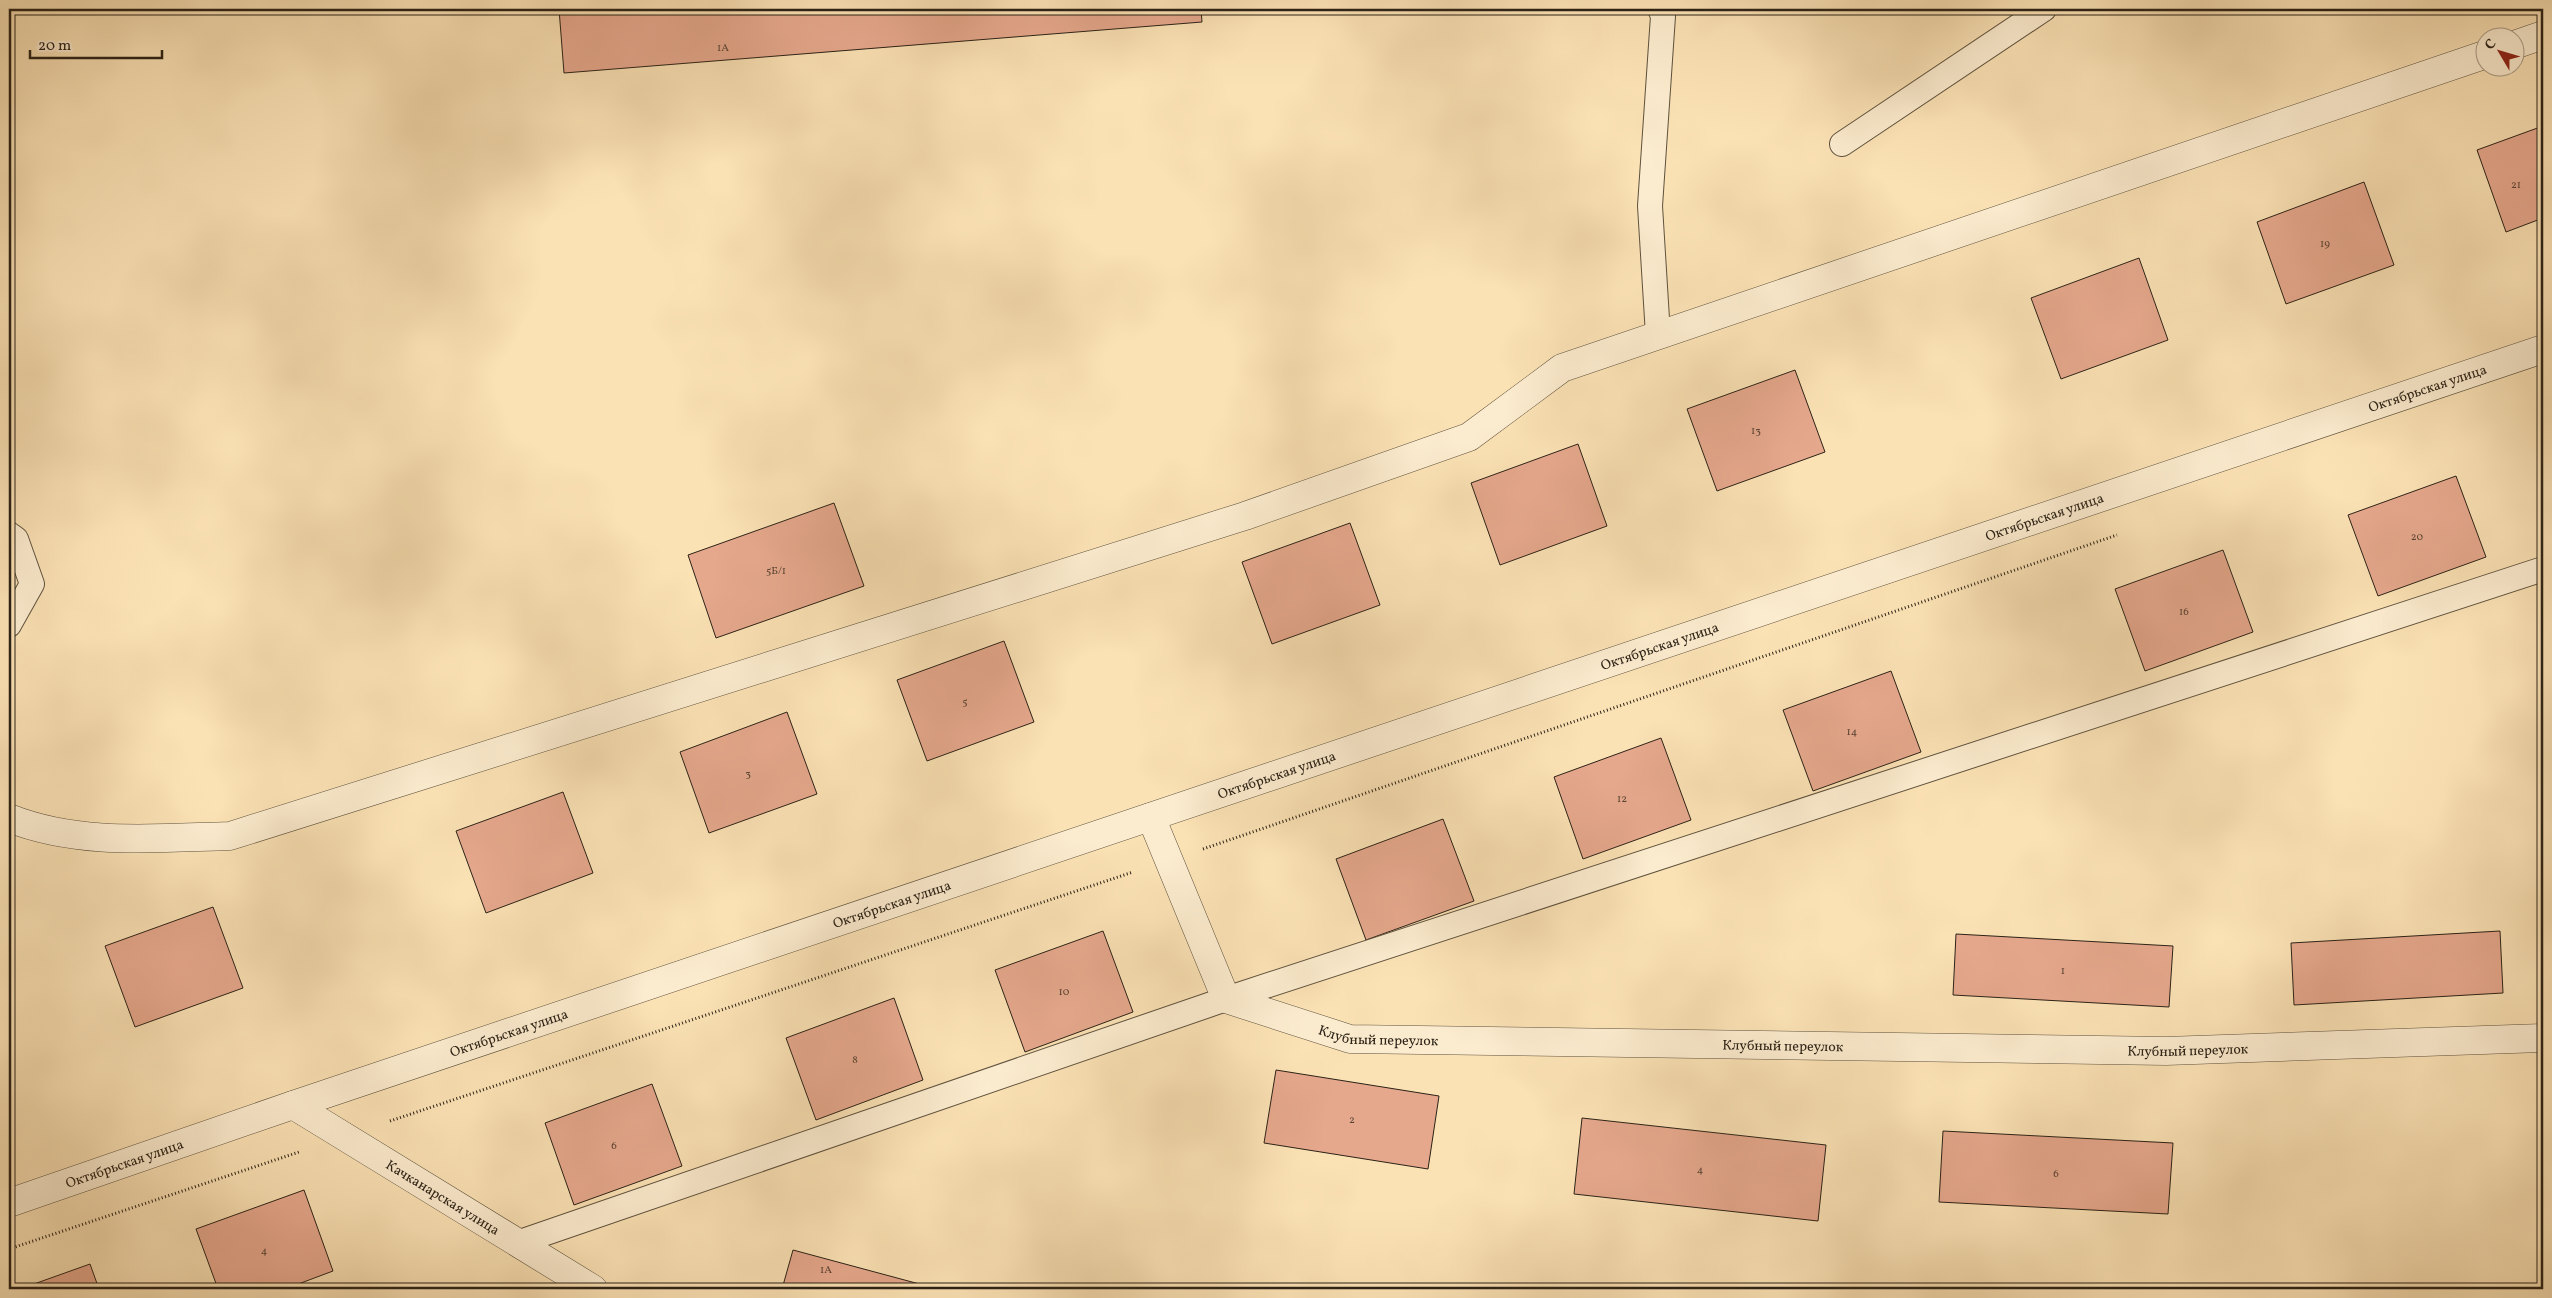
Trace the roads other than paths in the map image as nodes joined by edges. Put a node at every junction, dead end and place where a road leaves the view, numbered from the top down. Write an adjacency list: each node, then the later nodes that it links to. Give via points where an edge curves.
1 (1660, 9): 7 (lane, via 1663,16 1650,206)
2 (2044, 9): 6 (lane)
3 (2543, 35): 4 (street)
4 (2524, 41)
5 (2474, 58): 7 (street)
6 (1842, 144)
7 (1658, 335): 13 (street, via 1562,368 1469,437 1245,516 230,836 101,839 30,826)
8 (2543, 349): 12 (street, Октябрьская улица)
9 (9, 534): 11 (lane, via 16,540 32,584)
10 (2543, 569): 14 (lane)
11 (9, 625)
12 (1152, 817): 14 (street); 16 (street, Октябрьская улица)
13 (9, 818)
14 (1226, 999): 15 (street, Клубный переулок, via 1350,1038 2166,1051); 18 (lane)
15 (2543, 1038)
16 (293, 1105): 17 (street, Октябрьская улица); 18 (street, Качканарская улица)
17 (9, 1203)
18 (517, 1243): 19 (street, Качканарская улица)
19 (593, 1289)

